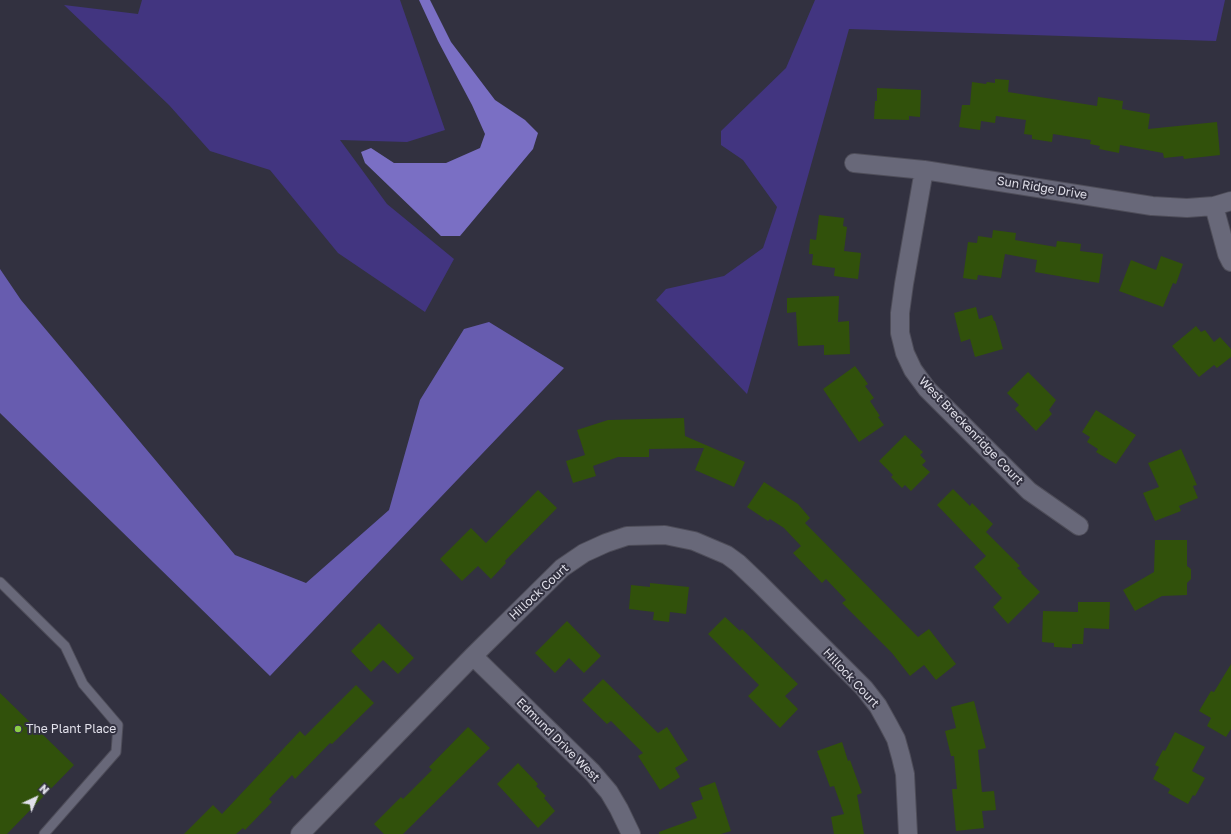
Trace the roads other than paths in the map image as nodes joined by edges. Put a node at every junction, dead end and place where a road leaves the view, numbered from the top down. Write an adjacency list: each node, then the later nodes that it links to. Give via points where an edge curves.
1 (854, 163): 2 (street, Sun Ridge Drive)
2 (924, 170): 3 (street, Sun Ridge Drive, via 1152,206 1187,208); 5 (street, West Breckenridge Court, via 900,313 900,333 905,353 913,370 927,389 1029,491)
3 (1223, 203): 4 (street, via 1227,254)
4 (1231, 262)
5 (1079, 526)
6 (0, 582): 8 (lane, via 65,646 83,684 118,725 116,752)
7 (473, 656): 9 (street, Hillock Court); 10 (street, Edmund Drive West, via 592,772 609,792); 11 (street, Hillock Court, via 562,568 584,553 627,536 665,535 694,540 738,563 864,688 878,706 896,739 905,774)
8 (44, 834)
9 (300, 834)
10 (631, 834)
11 (908, 834)

